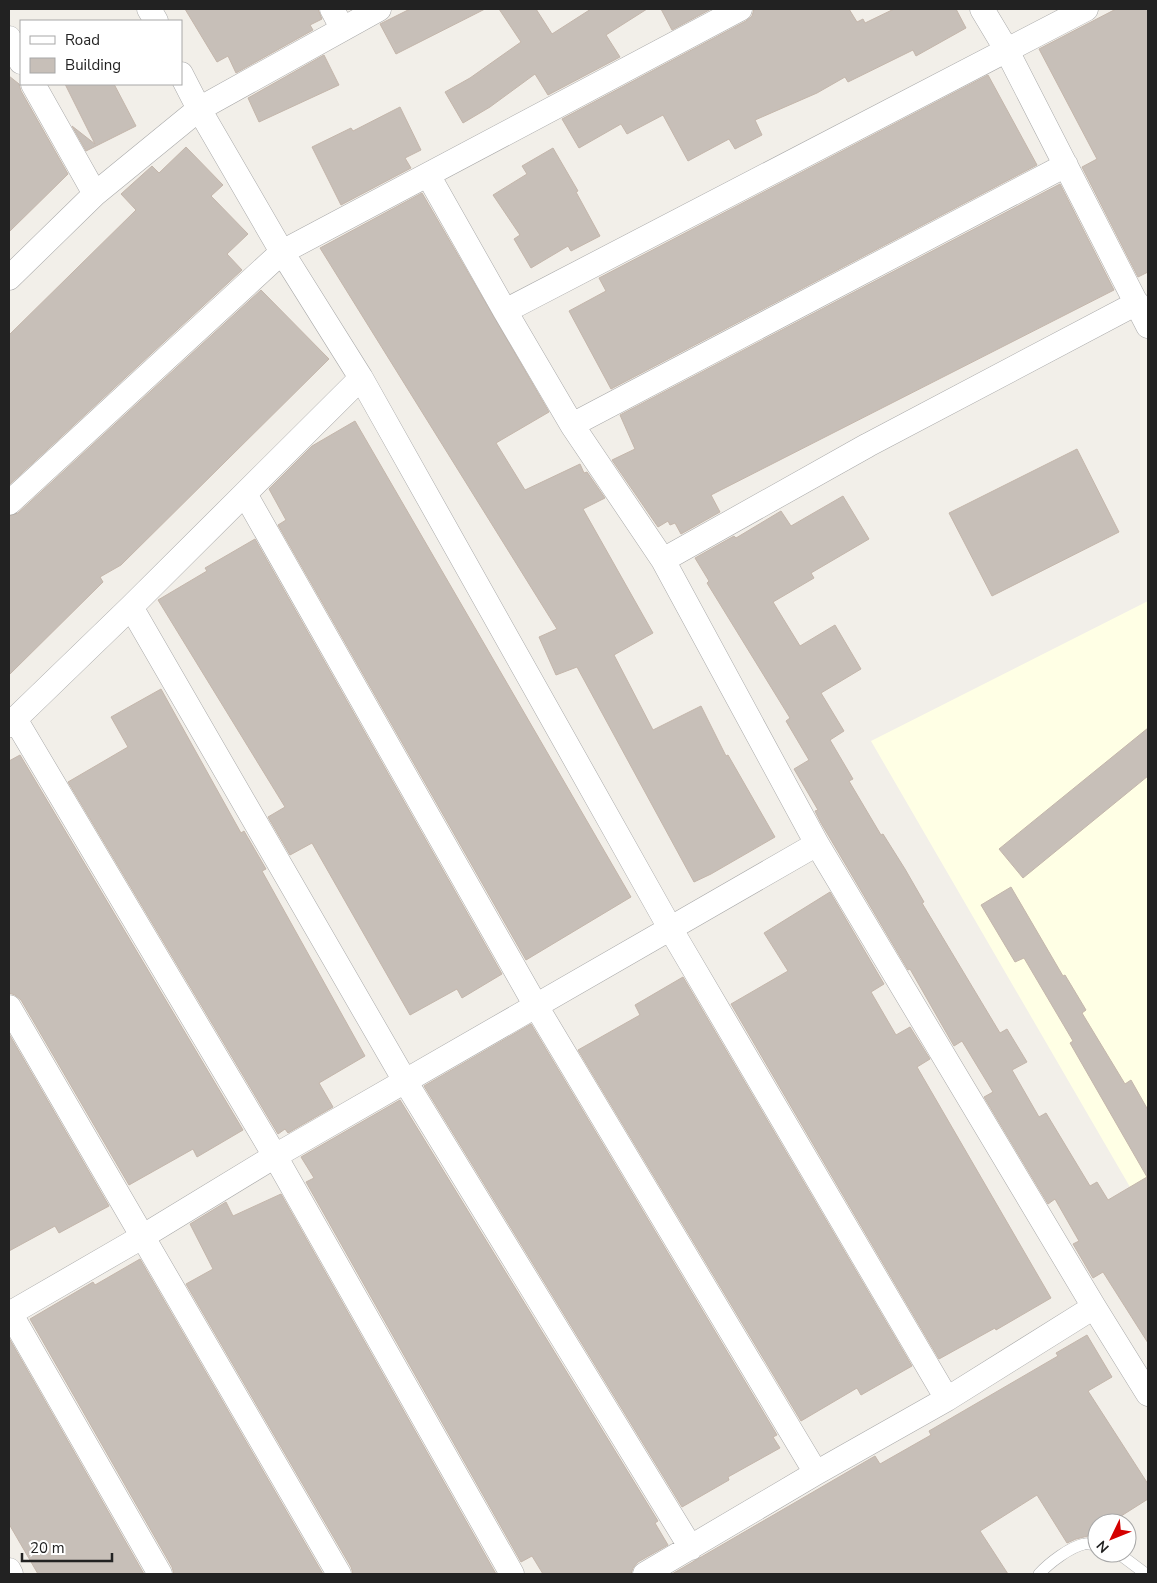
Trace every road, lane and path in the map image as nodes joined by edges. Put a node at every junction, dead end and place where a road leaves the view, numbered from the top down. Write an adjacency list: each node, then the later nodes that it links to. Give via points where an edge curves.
1 (379, 9): 5 (street)
2 (740, 9): 11 (street)
3 (982, 9): 6 (street)
4 (1086, 9): 6 (street)
5 (337, 18): 9 (street)
6 (1006, 49): 10 (street); 16 (street)
7 (182, 76): 9 (street)
8 (34, 85): 12 (street)
9 (199, 109): 12 (street); 13 (street)
10 (1066, 165): 15 (street); 19 (street)
11 (428, 176): 13 (street); 16 (street)
12 (95, 194): 14 (street)
13 (282, 252): 18 (street); 21 (street)
14 (9, 278)
15 (1137, 303): 17 (street); 22 (street, via 868,445)
16 (504, 311): 19 (street)
17 (1148, 326)
18 (361, 378): 20 (street); 26 (street)
19 (572, 425): 22 (street)
20 (245, 494): 23 (street); 27 (street)
21 (9, 503)
22 (663, 560): 25 (street)
23 (131, 606): 24 (street); 29 (street)
24 (12, 722): 30 (street)
25 (817, 844): 26 (street); 32 (street)
26 (670, 928): 27 (street); 35 (street)
27 (536, 1006): 29 (street); 36 (street)
28 (9, 1007): 31 (street)
29 (405, 1081): 30 (street); 38 (street)
30 (275, 1156): 31 (street); 44 (street)
31 (142, 1237): 33 (street); 43 (street)
32 (1094, 1308): 34 (street); 35 (street)
33 (9, 1313): 42 (street)
34 (1148, 1394)
35 (947, 1399): 36 (street)
36 (816, 1473): 38 (street)
37 (1087, 1544): 46 (lane, via 1064,1554)
38 (691, 1548): 45 (street)
39 (1131, 1563): 47 (lane)
40 (9, 1570): 41 (street)
41 (11, 1574)
42 (160, 1574)
43 (339, 1574)
44 (512, 1574)
45 (645, 1574)
46 (1039, 1574)
47 (1146, 1574)

